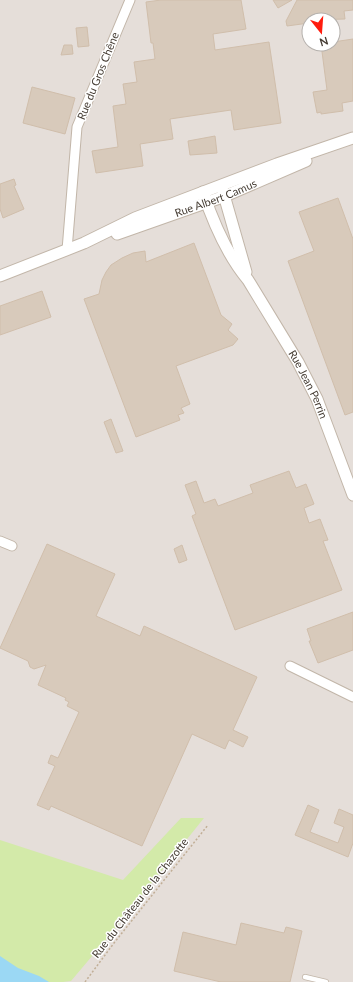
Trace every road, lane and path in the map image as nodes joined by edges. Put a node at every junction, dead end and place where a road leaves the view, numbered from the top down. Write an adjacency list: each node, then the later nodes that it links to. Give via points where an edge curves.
1 (130, 0): 5 (street, Rue du Gros Chêne, via 77,127)
2 (349, 140): 3 (street, Rue Albert Camus, via 315,157)
3 (223, 191): 4 (street, Rue Albert Camus); 7 (street, Rue Jean Perrin)
4 (205, 197): 5 (street, Rue Albert Camus, via 117,233); 7 (street, Rue Jean Perrin, via 223,239)
5 (67, 250): 6 (street, Rue Albert Camus)
6 (0, 276)
7 (248, 280): 8 (street, Rue Jean Perrin, via 318,399)
8 (353, 495)
9 (0, 541): 10 (street)
10 (12, 546)
11 (290, 666): 12 (street)
12 (353, 697)
13 (208, 825): 15 (path, Rue du Château de la Chazotte)
14 (305, 977): 16 (lane)
15 (85, 982)
16 (326, 982)

